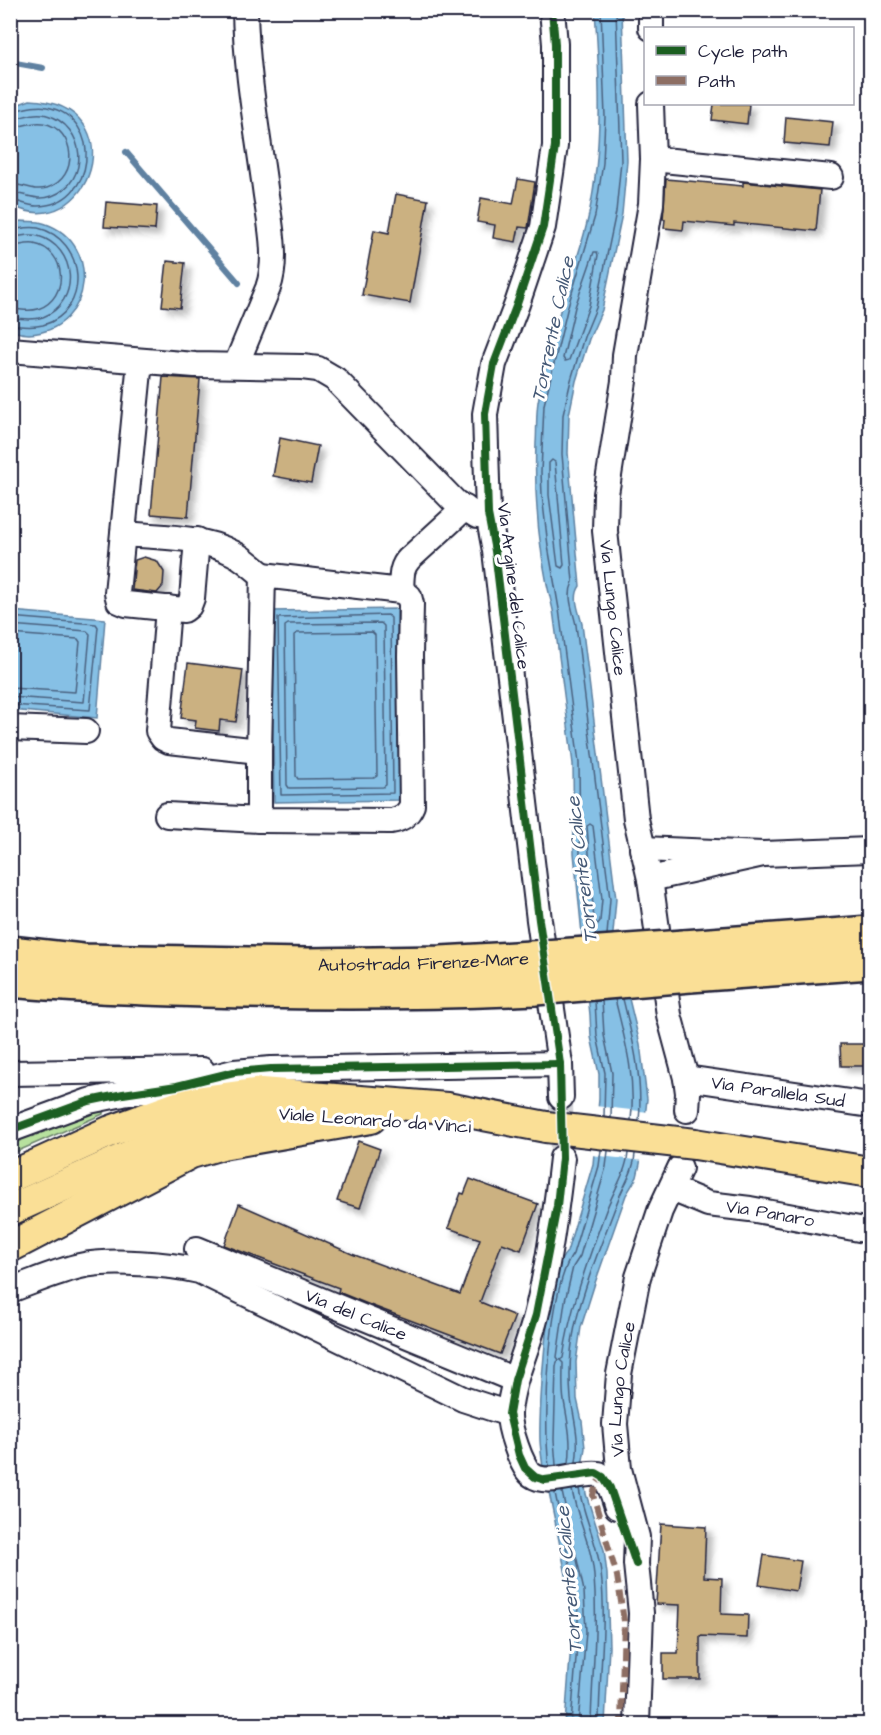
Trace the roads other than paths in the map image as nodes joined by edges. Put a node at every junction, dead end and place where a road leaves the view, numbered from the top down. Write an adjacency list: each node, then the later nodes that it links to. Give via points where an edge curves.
1 (245, 10): 10 (street, via 273,261 272,278)
2 (552, 10): 12 (street, Via Argine del Calice, via 555,146 543,227 494,364 485,414)
3 (651, 10): 4 (street)
4 (651, 27)
5 (651, 105): 6 (street, Via Lungo Calice)
6 (653, 159): 7 (street); 23 (street, Via Lungo Calice, via 649,219 629,326 605,509)
7 (831, 177)
8 (10, 350): 9 (street)
9 (140, 361): 10 (street); 13 (street)
10 (236, 365): 11 (street, via 302,367 329,374)
11 (465, 508): 12 (street); 16 (street, via 404,565)
12 (490, 524): 33 (street, Via Argine del Calice)
13 (123, 534): 14 (street); 17 (street, via 119,601)
14 (197, 540): 15 (street, via 236,554); 17 (street, via 189,606 184,610)
15 (263, 575): 16 (street); 20 (street)
16 (401, 591): 22 (street, via 409,596 411,604 410,810 392,821)
17 (168, 608): 20 (street, via 158,731 170,741)
18 (10, 728): 19 (street)
19 (86, 731)
20 (259, 751): 22 (street)
21 (167, 815): 22 (street)
22 (259, 820)
23 (642, 849): 25 (street); 26 (street, Via Lungo Calice)
24 (870, 850): 25 (street)
25 (763, 854): 26 (street)
26 (650, 879): 36 (street, Via Lungo Calice, via 669,1015)
27 (870, 933): 29 (highway, Autostrada Firenze-Mare)
28 (10, 953): 31 (highway, Autostrada Firenze-Mare, via 82,961 441,963)
29 (687, 961): 30 (highway, Autostrada Firenze-Mare); 31 (highway, Autostrada Firenze-Mare, bridge)
30 (870, 962)
31 (533, 973): 32 (highway, Autostrada Firenze-Mare, via 384,993 121,987)
32 (10, 980)
33 (560, 1064): 34 (street); 39 (street, Via Argine del Calice)
34 (234, 1072): 35 (street, via 186,1069); 37 (street)
35 (10, 1073)
36 (686, 1078): 40 (street, Via Parallela Sud); 41 (street, Via Lungo Calice)
37 (177, 1086): 38 (main road); 44 (street, via 89,1101)
38 (261, 1093): 43 (main road, Viale Leonardo da Vinci, via 447,1108); 48 (main road, Viale Leonardo da Vinci, via 188,1103 111,1131)
39 (561, 1097)
40 (870, 1105)
41 (687, 1110)
42 (371, 1118): 43 (main road, Viale Leonardo da Vinci, via 462,1126); 49 (main road, Viale Leonardo da Vinci, via 282,1112 236,1116 189,1129); 51 (main road, via 191,1153)
43 (544, 1127): 46 (main road, Viale Leonardo da Vinci, bridge)
44 (10, 1130)
45 (562, 1158): 54 (street, via 536,1315)
46 (682, 1167): 47 (main road, Viale Leonardo da Vinci); 50 (street, Via Panaro, via 708,1204); 56 (street, Via Lungo Calice, via 660,1210 638,1277 620,1374 615,1424 619,1469 637,1537)
47 (870, 1172)
48 (10, 1177)
49 (10, 1210)
50 (870, 1231)
51 (10, 1247)
52 (197, 1249): 54 (street, Via del Calice)
53 (10, 1290): 55 (street, via 92,1264 199,1271 462,1399)
54 (515, 1380): 55 (street)
55 (509, 1414): 56 (street, via 519,1455 535,1477 545,1480 599,1474 608,1483)
56 (636, 1564): 57 (street, Via Lungo Calice, via 641,1613)
57 (637, 1725)

